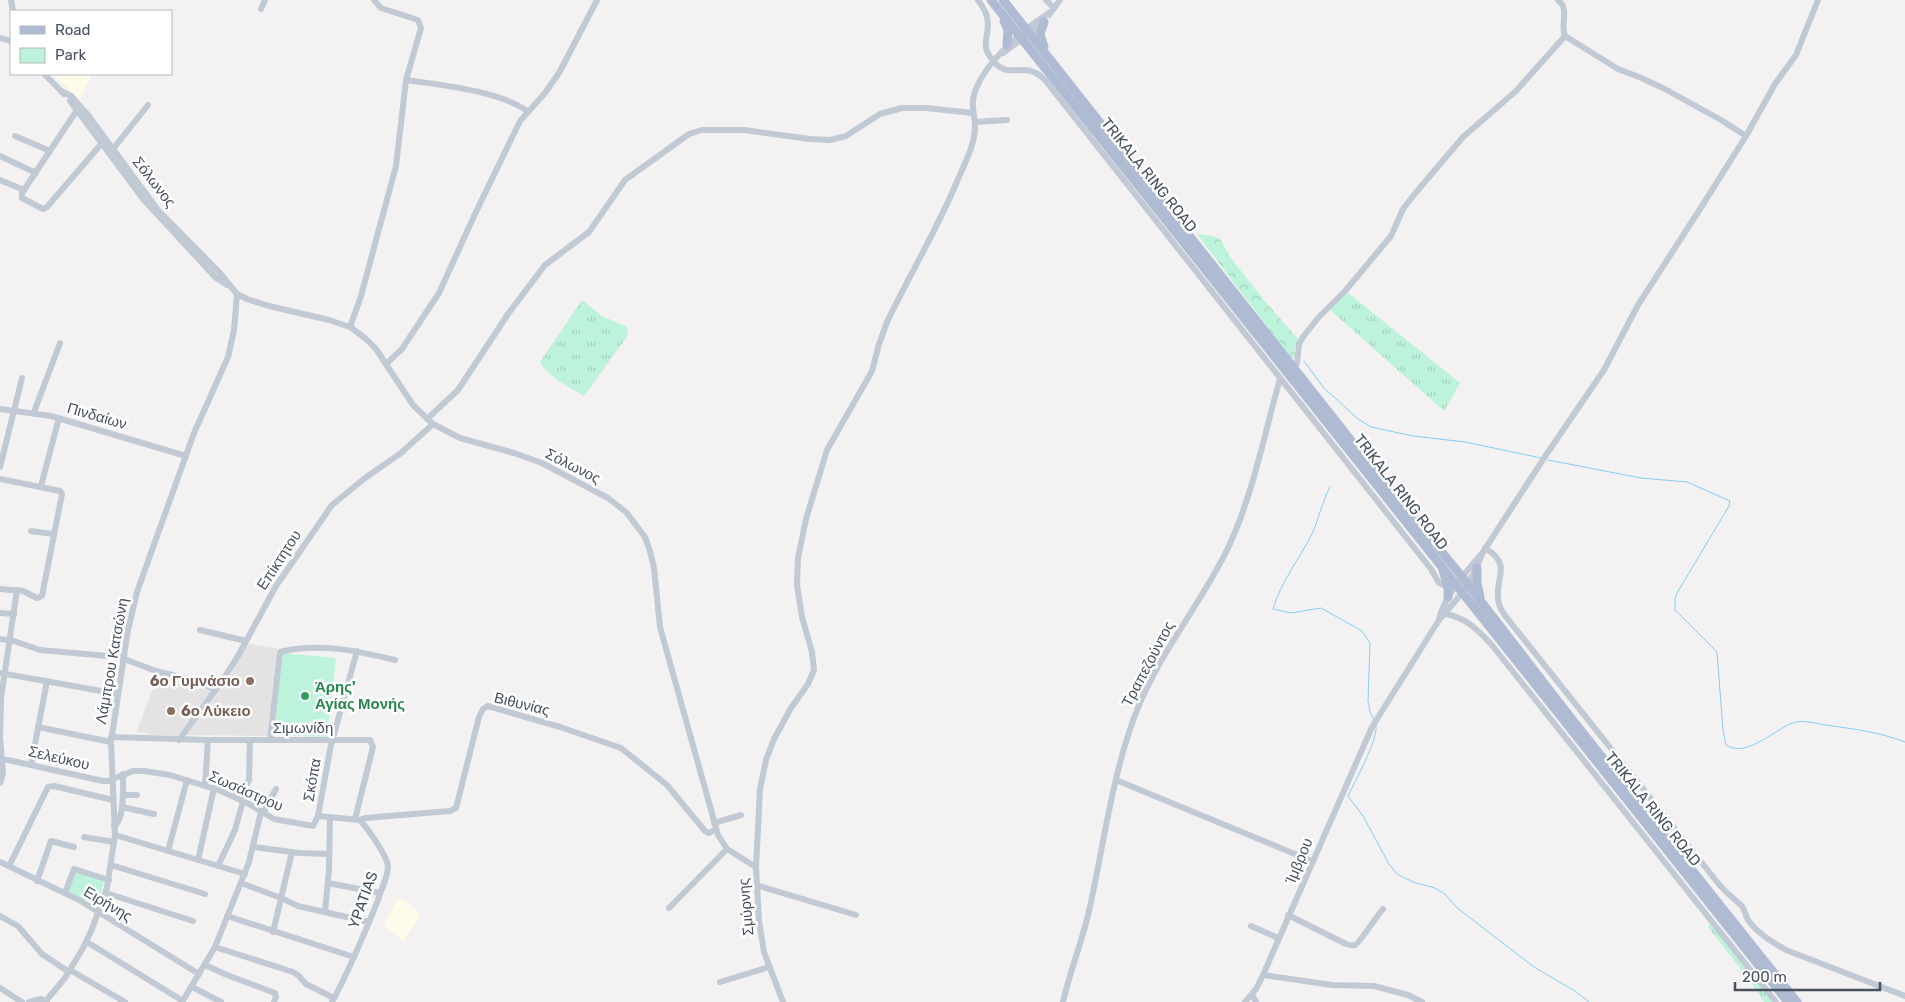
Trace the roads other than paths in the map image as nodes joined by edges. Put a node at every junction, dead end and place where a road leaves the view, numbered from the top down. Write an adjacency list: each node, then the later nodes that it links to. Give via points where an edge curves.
1 (265, 0): 11 (street)
2 (374, 0): 21 (street, via 381,8 414,18 420,23)
3 (596, 0): 25 (street, via 559,73)
4 (978, 0): 19 (street, via 987,15 985,45)
5 (991, 0): 13 (main road, TRIKALA RING ROAD)
6 (1003, 0): 15 (main road, TRIKALA RING ROAD)
7 (1046, 0): 12 (street)
8 (1060, 0): 12 (street)
9 (1558, 0): 16 (street, via 1564,10)
10 (1818, 0): 30 (street, via 1796,55 1775,84)
11 (262, 9)
12 (1052, 10): 14 (street); 15 (street)
13 (1000, 12): 15 (main road, TRIKALA RING ROAD); 17 (main road, via 1008,30)
14 (1044, 22): 15 (street); 18 (main road, via 1040,37)
15 (1024, 34): 17 (street); 18 (main road, TRIKALA RING ROAD); 61 (main road, TRIKALA RING ROAD)
16 (1565, 36): 30 (street, via 1618,70 1665,89); 43 (street, via 1520,87 1463,137 1413,196 1391,236 1302,337)
17 (1004, 49): 19 (street)
18 (1049, 59): 43 (main road, TRIKALA RING ROAD)
19 (994, 62): 26 (street, via 976,88); 45 (street, via 1006,70 1031,70 1044,80)
20 (45, 75): 22 (street, Σόλωνος)
21 (406, 80): 25 (street, via 495,97); 40 (street, via 396,166)
22 (61, 91): 24 (street, Σόλωνος); 32 (street, Σόλωνος, via 71,96)
23 (148, 105): 32 (street)
24 (77, 110): 31 (street, Σόλωνος); 33 (street)
25 (527, 111): 42 (street, via 474,214 444,285 402,349)
26 (973, 113): 28 (street); 50 (street, via 902,108 882,113 846,136 830,140 744,130 702,130 688,134 623,182 589,232 545,265 458,390)
27 (1007, 120): 28 (street)
28 (975, 122): 128 (street, Σμύρνης, via 974,135 956,184 887,322 872,371 822,463 804,527 797,581 802,617 812,652 813,673 767,754 758,806)
29 (15, 136): 33 (street)
30 (1746, 136): 58 (street, via 1638,305 1604,370)
31 (102, 143): 37 (street, via 47,207 38,208 24,199 21,196); 38 (street, Σόλωνος, via 155,213 215,277)
32 (113, 149): 38 (street, Σόλωνος, via 158,210)
33 (50, 151): 35 (street)
34 (0, 156): 35 (street, via 29,170)
35 (34, 176): 37 (street)
36 (0, 180): 37 (street)
37 (24, 190)
38 (230, 287): 39 (street, Σόλωνος)
39 (236, 294): 40 (street, Σόλωνος); 52 (street, Λάμπρου Κατσώνη, via 229,353)
40 (350, 327): 42 (street, Σόλωνος, via 376,348)
41 (60, 344): 48 (street)
42 (386, 364): 50 (street, Σόλωνος, via 408,399)
43 (1294, 368): 60 (main road, TRIKALA RING ROAD)
44 (22, 378): 47 (street)
45 (1280, 379): 61 (street, via 1376,498 1439,583); 95 (street, Τραπεζούντος, via 1232,539 1148,685 1128,736)
46 (0, 409): 47 (street, Πινδαίων)
47 (14, 410): 48 (street, Πινδαίων); 53 (street)
48 (34, 412): 49 (street, Πινδαίων)
49 (59, 418): 52 (street, Πινδαίων); 55 (street)
50 (427, 419): 51 (street, Σόλωνος)
51 (433, 424): 73 (street, Επίκτητου, via 401,454 332,505 276,586); 113 (street, Σόλωνος, via 460,438 542,463 616,503 636,524 652,557 660,627)
52 (186, 456): 75 (street, Λάμπρου Κατσώνη, via 137,592)
53 (0, 467)
54 (0, 479): 55 (street)
55 (41, 486): 57 (street, via 62,493)
56 (31, 531): 57 (street)
57 (53, 534): 63 (street, via 42,596 34,597)
58 (1484, 550): 59 (street); 60 (street); 165 (street, via 1496,556 1502,567 1499,604 1507,618 1718,884 1744,909 1752,924 1786,950)
59 (1477, 568): 60 (street); 65 (main road)
60 (1465, 580): 61 (street); 65 (main road, TRIKALA RING ROAD)
61 (1455, 588): 64 (main road); 68 (street); 180 (main road, TRIKALA RING ROAD)
62 (0, 589): 63 (street)
63 (17, 590): 67 (street)
64 (1448, 597): 69 (street)
65 (1481, 602): 181 (main road, TRIKALA RING ROAD)
66 (0, 612): 67 (street)
67 (14, 614): 72 (street)
68 (1446, 614): 69 (street); 179 (street, via 1469,622 1491,644)
69 (1439, 620): 124 (street, Ίμβρου, via 1372,726)
70 (200, 630): 73 (street)
71 (0, 639): 72 (street)
72 (10, 640): 75 (street, via 40,650); 77 (street)
73 (246, 641): 79 (street, Επίκτητου)
74 (357, 651): 76 (street); 87 (street, via 320,648 280,652); 88 (street, Σκόπα)
75 (123, 658): 79 (street, via 156,672 192,680); 80 (street, Λάμπρου Κατσώνη)
76 (395, 660)
77 (2, 673): 78 (street); 81 (street)
78 (48, 681): 80 (street); 82 (street)
79 (216, 690): 84 (street, Επίκτητου)
80 (118, 694): 83 (street, Λάμπρου Κατσώνη)
81 (0, 705): 89 (street)
82 (38, 727): 83 (street, Σιμωνίδη); 91 (street)
83 (111, 740): 84 (street, Σιμωνίδη); 93 (street, Λάμπρου Κατσώνη)
84 (179, 740): 85 (street, Σιμωνίδη)
85 (208, 740): 86 (street, Σιμωνίδη); 97 (street)
86 (250, 740): 87 (street, Σιμωνίδη); 103 (street, via 249,782)
87 (270, 740): 88 (street, Σιμωνίδη)
88 (332, 741): 108 (street, Σκόπα); 110 (street, Σιμωνίδη, via 369,740 372,743)
89 (0, 747): 90 (street)
90 (1, 760): 91 (street, Σελεύκου); 96 (street, via 3,776)
91 (31, 765): 93 (street, Σελεύκου, via 103,781)
92 (122, 774): 93 (street, Σωσάστρου); 94 (street, Σωσάστρου, via 149,772); 100 (street)
93 (112, 780): 102 (street, Λάμπρου Κατσώνη)
94 (187, 780): 97 (street, Σωσάστρου); 119 (street)
95 (1116, 780): 124 (street); 175 (street, Τραπεζούντος, via 1088,915)
96 (0, 783)
97 (205, 785): 98 (street, Σωσάστρου)
98 (214, 788): 103 (street, Σωσάστρου); 122 (street)
99 (276, 789): 105 (street)
100 (123, 795): 101 (street); 104 (street)
101 (137, 795)
102 (113, 800): 111 (street, Λάμπρου Κατσώνη); 126 (street, via 48,786)
103 (241, 800): 105 (street, Σωσάστρου); 127 (street, via 235,830)
104 (122, 807): 106 (street); 111 (street, via 119,822)
105 (262, 813): 112 (street, Σωσάστρου, via 277,820); 117 (street)
106 (154, 814)
107 (741, 815): 113 (street)
108 (318, 816): 109 (street); 112 (street, Σκόπα)
109 (330, 817): 110 (street); 121 (street)
110 (358, 819): 113 (street, Βιθυνίας, via 450,811 457,807 479,717 488,706 616,746 667,785 705,831 709,833); 137 (street, YPATIAS, via 387,862 387,874)
111 (114, 826): 115 (street, Λάμπρου Κατσώνη)
112 (313, 826)
113 (715, 826): 118 (street, Σόλωνος)
114 (84, 837): 115 (street)
115 (115, 839): 119 (street); 125 (street, Λάμπρου Κατσώνη)
116 (74, 847): 130 (street, via 51,841)
117 (254, 848): 120 (street); 129 (street)
118 (727, 849): 128 (street); 140 (street)
119 (168, 851): 122 (street)
120 (292, 852): 121 (street); 139 (street)
121 (330, 854): 133 (street)
122 (198, 860): 127 (street)
123 (0, 862): 126 (street, Ειρήνης)
124 (1312, 862): 145 (street, Ίμβρου)
125 (111, 865): 131 (street, Λάμπρου Κατσώνη); 138 (street)
126 (9, 866): 130 (street, Ειρήνης)
127 (218, 866): 129 (street)
128 (756, 867): 134 (street, Σμύρνης)
129 (245, 874): 132 (street)
130 (37, 880): 135 (street, Ειρήνης)
131 (109, 880): 135 (street, via 74,869); 136 (street, Λάμπρου Κατσώνη)
132 (241, 883): 139 (street); 147 (street)
133 (328, 883): 137 (street); 143 (street)
134 (756, 885): 144 (street); 157 (street, Σμύρνης, via 761,935)
135 (66, 893): 142 (street, Ειρήνης)
136 (106, 893): 142 (street, Λάμπρου Κατσώνη); 148 (street)
137 (380, 893): 149 (street, YPATIAS)
138 (205, 894)
139 (281, 898): 143 (street); 151 (street)
140 (669, 908)
141 (1383, 909): 145 (street, via 1358,943 1353,945)
142 (99, 912): 153 (street, Λάμπρου Κατσώνη); 159 (street, Ειρήνης)
143 (325, 912): 149 (street)
144 (856, 915)
145 (1288, 915): 152 (street, Ίμβρου)
146 (0, 916): 158 (street, via 18,926 42,954)
147 (227, 916): 151 (street); 154 (street)
148 (193, 921)
149 (369, 922): 155 (street, YPATIAS)
150 (1251, 926): 152 (street)
151 (273, 932): 155 (street)
152 (1278, 938): 160 (street, Ίμβρου)
153 (87, 942): 158 (street, Λάμπρου Κατσώνη); 171 (street)
154 (215, 947): 156 (street); 166 (street, via 293,972)
155 (354, 957): 166 (street, YPATIAS)
156 (205, 965): 159 (street); 173 (street, via 275,993)
157 (770, 967): 161 (street); 174 (street, Σμύρνης)
158 (70, 971): 167 (street, Λάμπρου Κατσώνη); 170 (street)
159 (200, 974): 162 (street)
160 (1263, 975): 164 (street, Ίμβρου); 178 (street, via 1332,985 1374,986)
161 (720, 982)
162 (192, 987): 171 (street); 172 (street)
163 (0, 988): 168 (street)
164 (1252, 994): 176 (street, Ίμβρου); 177 (street)
165 (1905, 996)
166 (333, 1000)
167 (46, 1001): 169 (street)
168 (22, 1002)
169 (29, 1002)
170 (125, 1002)
171 (182, 1002)
172 (221, 1002)
173 (274, 1002)
174 (783, 1002)
175 (1063, 1002)
176 (1245, 1002)
177 (1256, 1002)
178 (1422, 1002)
179 (1776, 1002)
180 (1788, 1002)
181 (1797, 1002)

